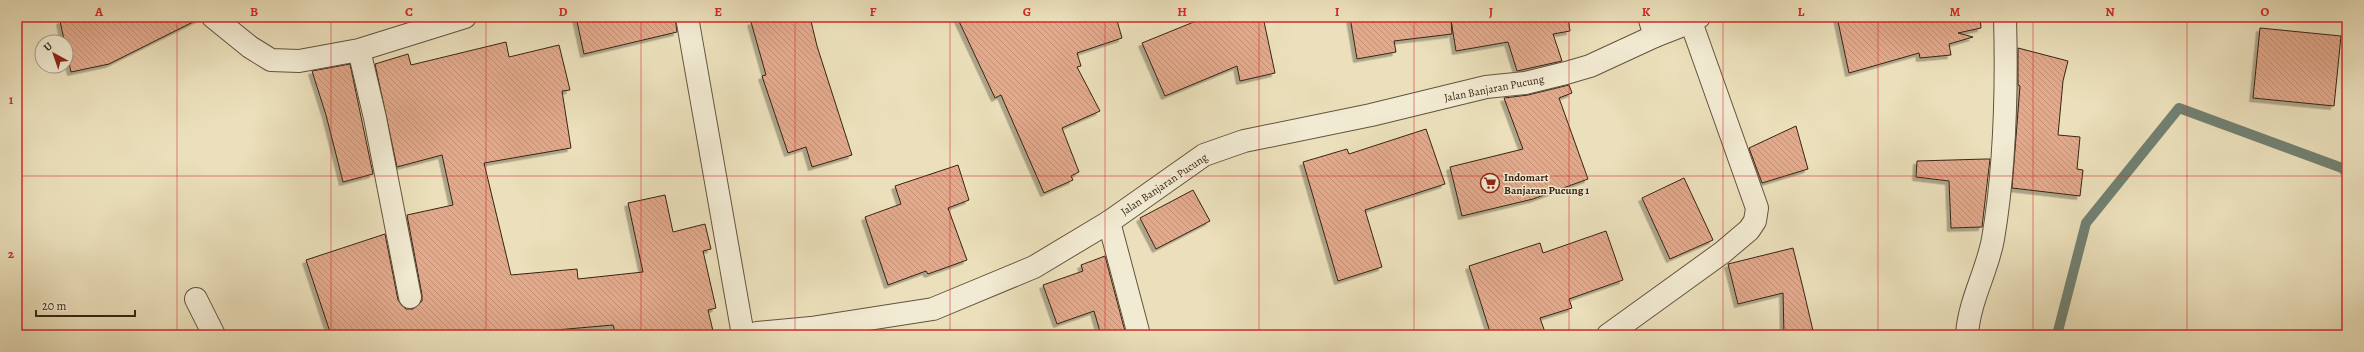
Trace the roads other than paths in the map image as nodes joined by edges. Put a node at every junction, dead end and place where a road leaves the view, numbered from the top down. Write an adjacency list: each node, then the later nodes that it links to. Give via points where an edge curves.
1 (213, 17): 7 (street, via 250,47 271,60 298,60)
2 (465, 17): 7 (street)
3 (687, 17): 12 (street)
4 (2005, 17): 16 (street, via 2002,136 1996,218 1989,258 1968,316)
5 (1695, 20): 6 (street, Jalan Banjaran Pucung); 15 (street, via 1757,208 1755,221 1749,230 1723,252)
6 (1652, 26): 8 (street, Jalan Banjaran Pucung, via 1590,66 1566,73 1525,83 1486,87 1371,115 1244,141 1204,155)
7 (359, 50): 9 (street)
8 (1109, 222): 13 (street, Jalan Banjaran Pucung, via 1034,267 933,309); 14 (street)
9 (410, 297)
10 (196, 299): 11 (street)
11 (214, 335)
12 (743, 335)
13 (754, 335)
14 (1139, 335)
15 (1608, 335)
16 (1967, 335)

